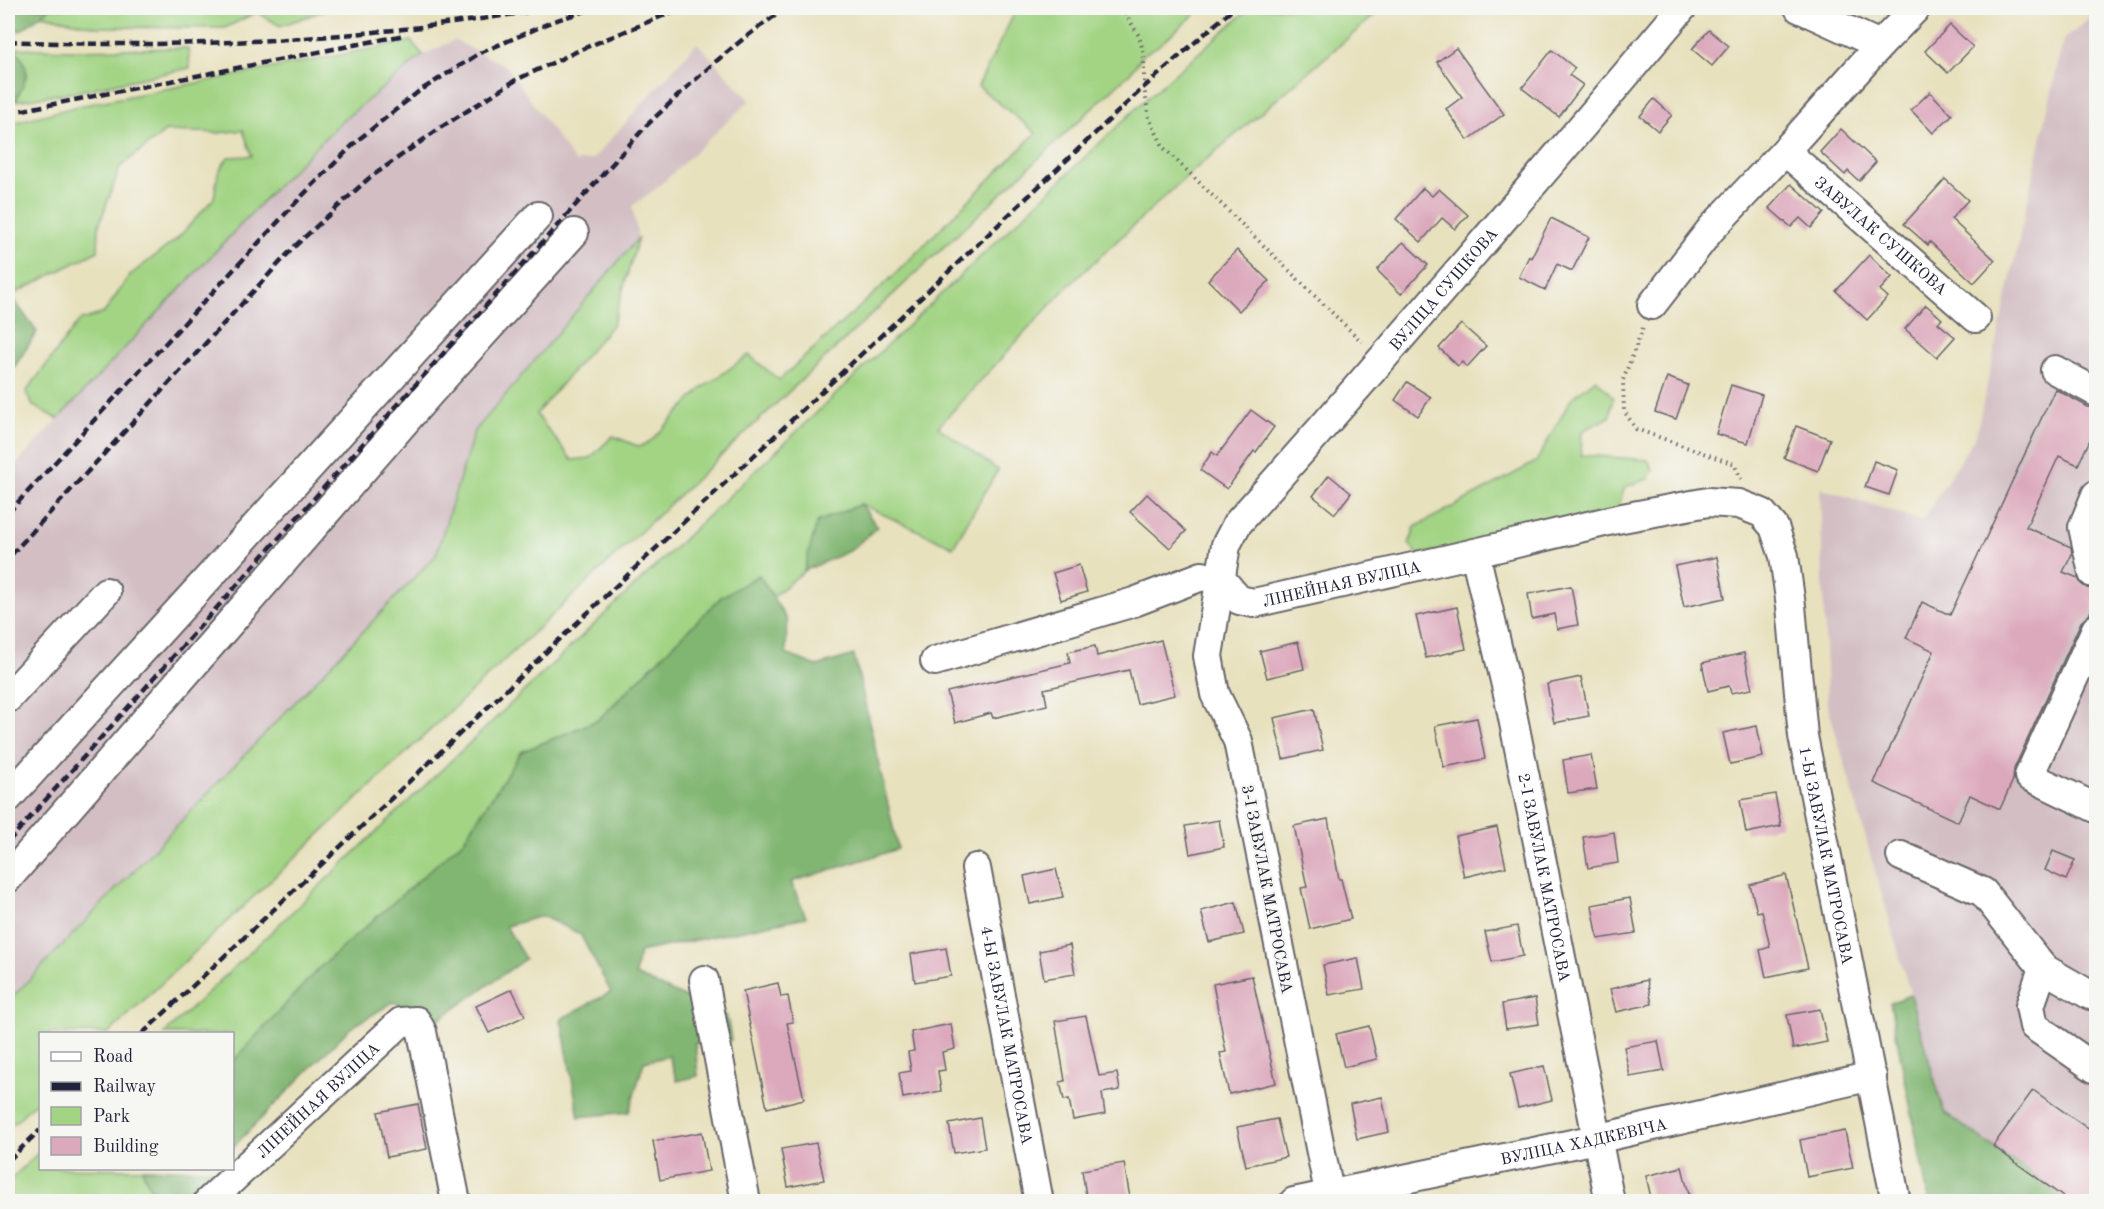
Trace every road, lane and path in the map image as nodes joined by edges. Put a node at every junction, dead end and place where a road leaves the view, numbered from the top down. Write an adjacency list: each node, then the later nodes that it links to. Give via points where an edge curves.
1 (1122, 8): 11 (path, via 1144,54 1149,118 1164,148)
2 (1682, 8): 11 (street, ВУЛІЦА СУШКОВА)
3 (1799, 8): 5 (street)
4 (1916, 8): 5 (street)
5 (1880, 45): 6 (street)
6 (1785, 151): 9 (street, via 1711,229); 10 (street, ЗАВУЛАК СУШКОВА)
7 (538, 216): 23 (street)
8 (574, 233): 27 (street)
9 (1652, 305): 15 (path, via 1623,380 1624,411 1636,429 1734,464)
10 (1976, 318)
11 (1382, 361): 18 (street, ВУЛІЦА СУШКОВА, via 1237,524 1226,545)
12 (2055, 370): 13 (street)
13 (2097, 392)
14 (2097, 495): 17 (street, via 2083,527 2093,573)
15 (1750, 509): 16 (street, ЛІНЕЙНАЯ ВУЛІЦА, via 1708,502); 32 (street, 1-Ы ЗАВУЛАК МАТРОСАВА, via 1774,527 1784,556 1803,736)
16 (1476, 553): 18 (street, ЛІНЕЙНАЯ ВУЛІЦА, via 1254,603 1239,600); 33 (street, 2-І ЗАВУЛАК МАТРОСАВА, via 1509,698)
17 (2097, 574)
18 (1222, 580): 21 (street, via 1202,576 1134,602); 34 (street, 3-І ЗАВУЛАК МАТРОСАВА, via 1208,656 1215,694 1238,741)
19 (106, 592): 22 (street)
20 (2097, 629): 24 (street, via 2029,776)
21 (935, 661)
22 (8, 698)
23 (8, 798)
24 (2097, 808)
25 (1901, 856): 28 (street, via 1983,892)
26 (976, 868): 38 (street, 4-Ы ЗАВУЛАК МАТРОСАВА)
27 (8, 878)
28 (2043, 968): 30 (street); 31 (street, via 2030,1006 2034,1026)
29 (704, 980): 37 (street)
30 (2097, 996)
31 (2097, 1069)
32 (1872, 1076): 33 (street, ВУЛІЦА ХАДКЕВІЧА); 41 (street, 1-Ы ЗАВУЛАК МАТРОСАВА)
33 (1596, 1139): 34 (street, ВУЛІЦА ХАДКЕВІЧА); 40 (street, 2-І ЗАВУЛАК МАТРОСАВА)
34 (1330, 1197): 39 (street, ВУЛІЦА ХАДКЕВІЧА)
35 (208, 1202): 36 (street, ЛІНЕЙНАЯ ВУЛІЦА, via 401,1022 416,1021 422,1032)
36 (456, 1202)
37 (747, 1202)
38 (1039, 1202)
39 (1294, 1202)
40 (1610, 1202)
41 (1896, 1202)

